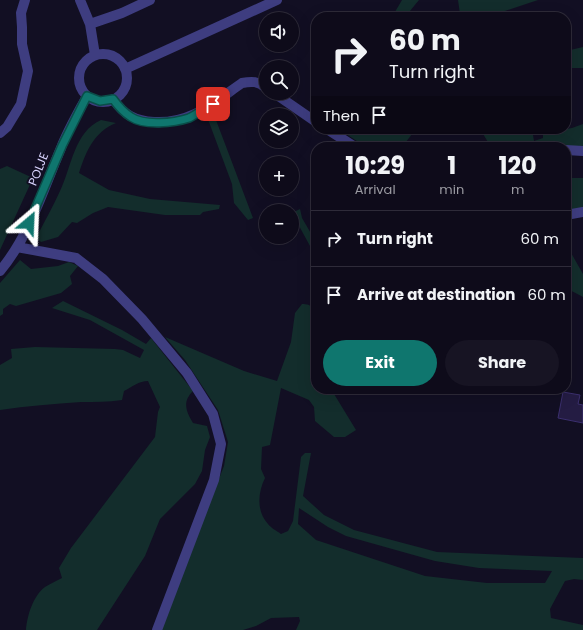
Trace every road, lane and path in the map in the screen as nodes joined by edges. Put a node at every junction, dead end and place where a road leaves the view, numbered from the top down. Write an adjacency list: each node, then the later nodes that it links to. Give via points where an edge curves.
1 (25, 0): 13 (street, via 21,13 22,44 28,70 21,104 7,127)
2 (80, 0): 5 (street)
3 (150, 0): 5 (street)
4 (277, 0): 7 (street)
5 (90, 24): 6 (street)
6 (95, 55): 7 (street, via 110,55 122,62); 9 (street, via 85,62 80,73 82,89)
7 (125, 69): 10 (street, via 126,83 119,95)
8 (259, 83): 10 (street, via 250,81 242,84 188,118 168,123 144,122 132,118 121,110)
9 (87, 96): 10 (street, via 100,101); 20 (street, POLJE, via 62,146 36,211)
10 (113, 99)
11 (284, 100): 12 (street)
12 (311, 119)
13 (0, 133)
14 (340, 134): 15 (street)
15 (350, 142)
16 (571, 150): 17 (street)
17 (583, 151)
18 (583, 212): 19 (street)
19 (571, 214)
20 (17, 247): 21 (street, POLJE); 22 (street, via 76,258 103,279 142,319 187,373 213,414 221,444 214,480)
21 (0, 271)
22 (157, 630)

